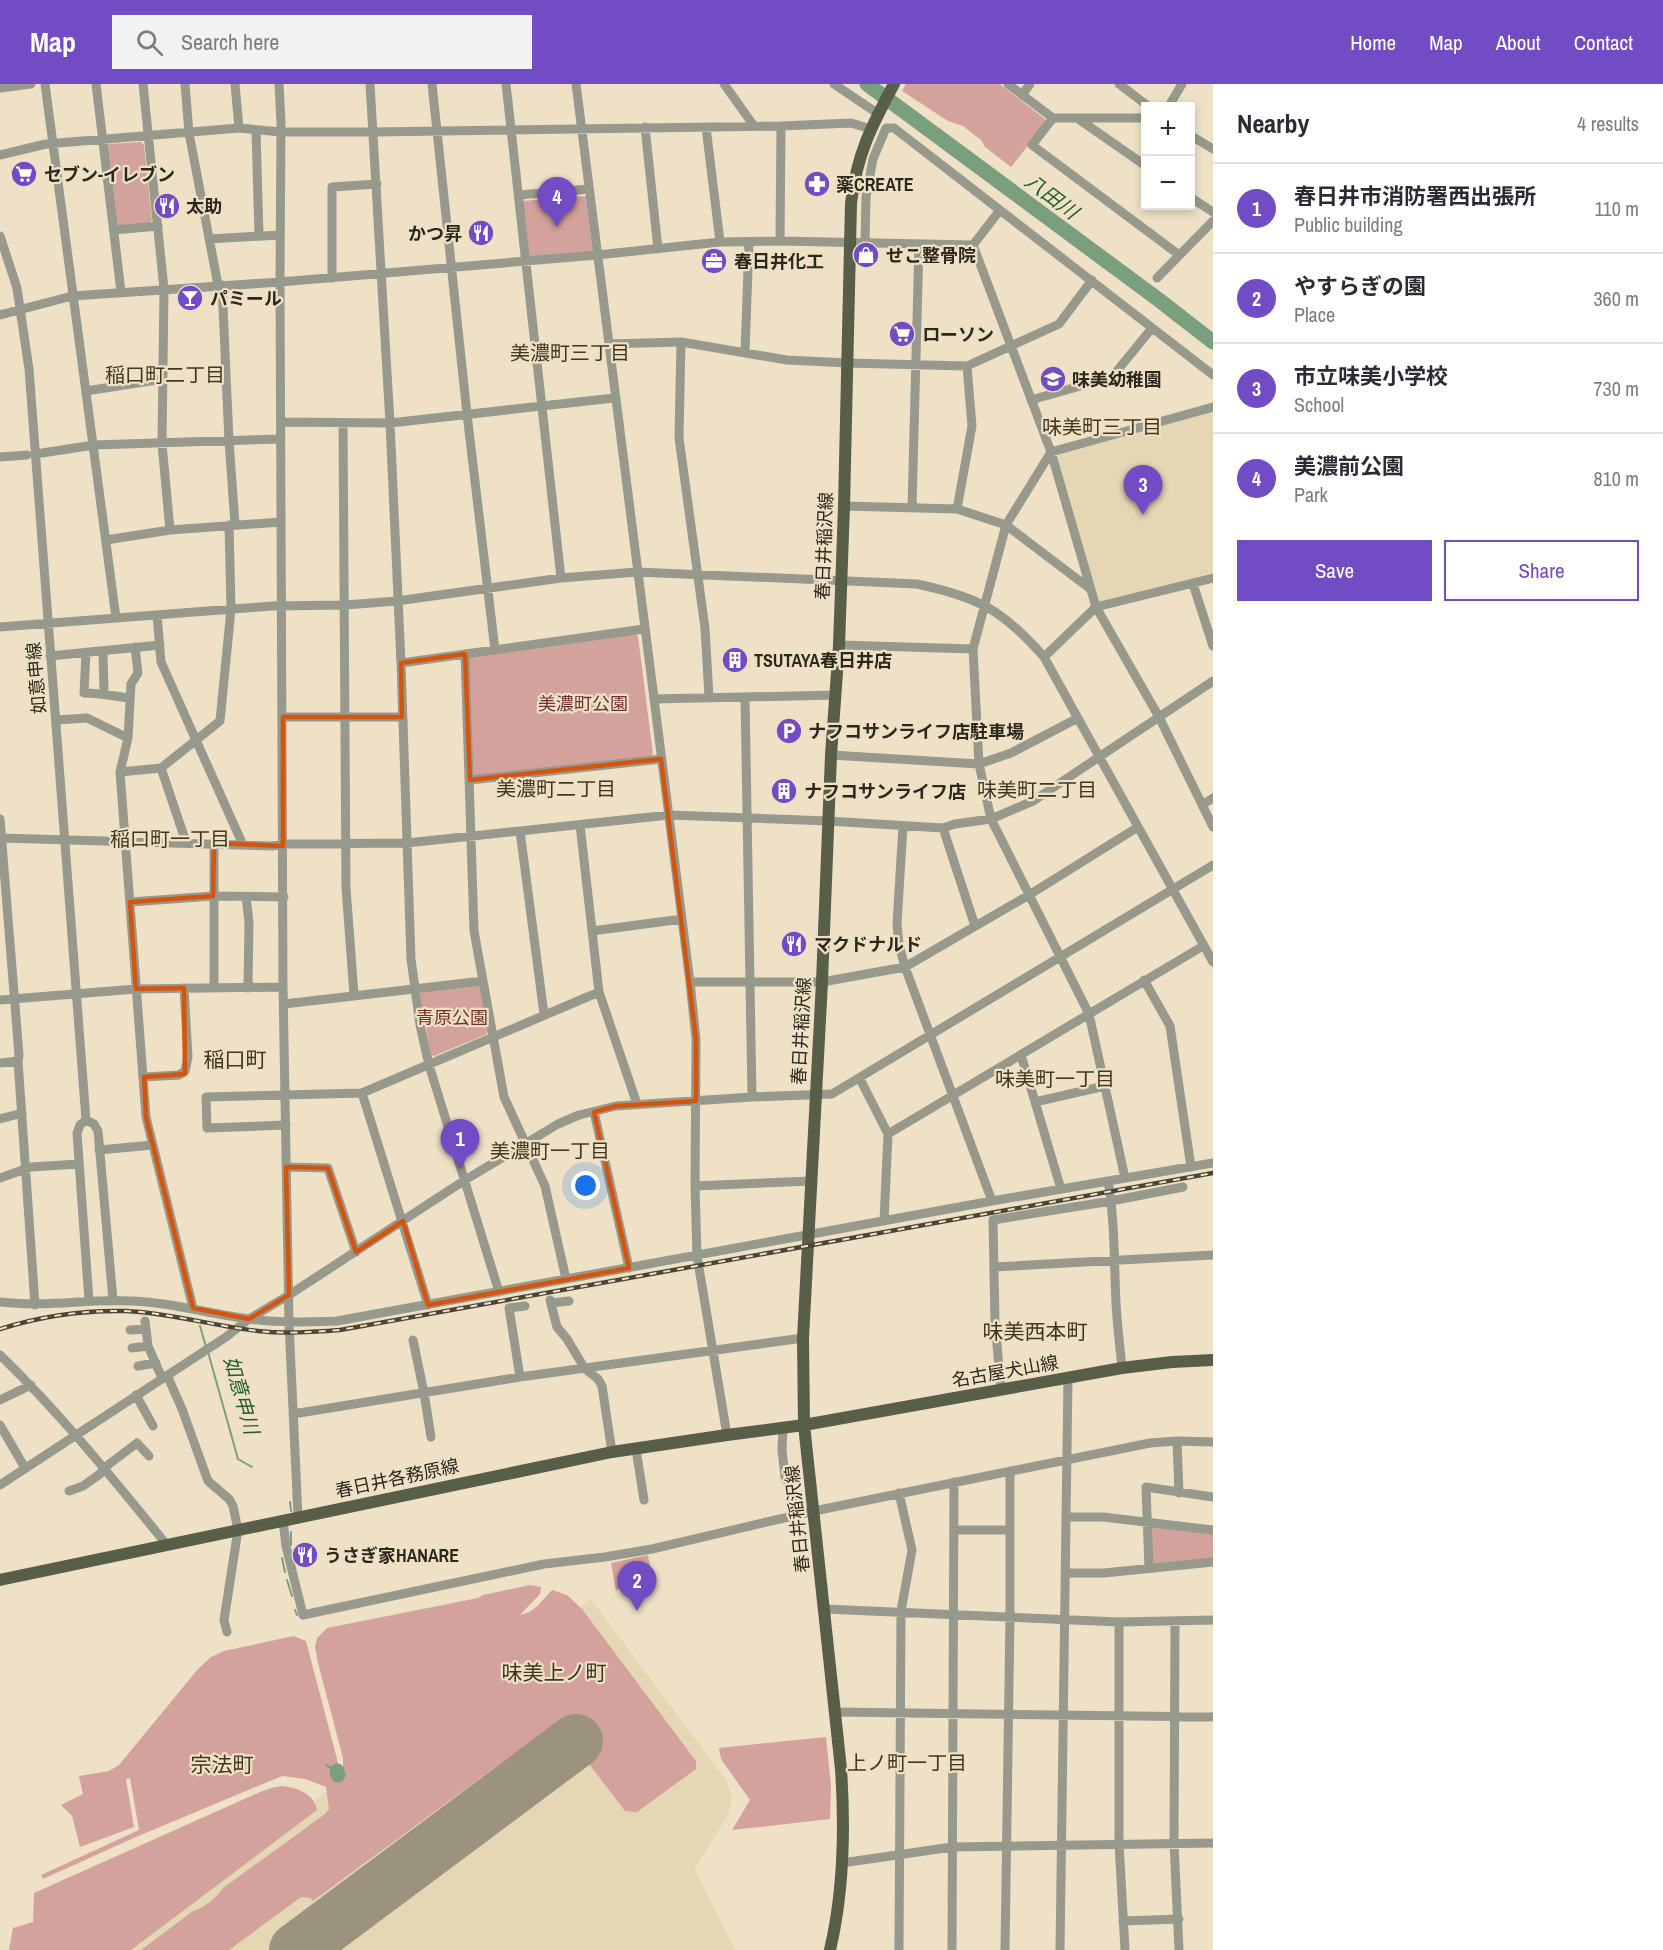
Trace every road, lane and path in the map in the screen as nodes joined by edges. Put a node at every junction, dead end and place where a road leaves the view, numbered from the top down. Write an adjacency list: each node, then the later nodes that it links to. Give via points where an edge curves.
1 (31, 84): 18 (street)
2 (45, 84): 43 (street)
3 (96, 84): 42 (street)
4 (143, 84): 40 (street)
5 (185, 84): 39 (street)
6 (235, 84): 31 (street)
7 (279, 84): 37 (street)
8 (370, 84): 38 (street)
9 (432, 84): 36 (street)
10 (506, 84): 33 (street)
11 (576, 84): 32 (street)
12 (724, 84): 27 (street)
13 (834, 84): 23 (street)
14 (1008, 84): 20 (street)
15 (1030, 84): 20 (street)
16 (1119, 84): 21 (street)
17 (1182, 84): 22 (street)
18 (0, 88)
19 (892, 88): 23 (main road, 春日井稲沢線)
20 (1022, 95): 24 (street)
21 (1143, 102)
22 (1171, 102)
23 (879, 110): 34 (main road, 春日井稲沢線)
24 (1053, 118): 25 (street); 68 (street, via 1032,146)
25 (1077, 118): 26 (street); 46 (street)
26 (1141, 118)
27 (754, 126): 28 (street); 30 (street)
28 (781, 126): 34 (street, via 851,123); 60 (street)
29 (645, 127): 30 (street); 32 (street); 67 (street)
30 (706, 127): 61 (street)
31 (239, 128): 35 (street); 39 (street)
32 (582, 128): 33 (street); 48 (street)
33 (511, 129): 36 (street); 49 (street)
34 (871, 129): 63 (main road, 春日井稲沢線, via 854,180)
35 (256, 130): 37 (street); 58 (street)
36 (436, 130): 38 (street); 71 (street)
37 (281, 132): 38 (street); 56 (street)
38 (374, 132): 47 (street)
39 (189, 133): 40 (street); 59 (street)
40 (148, 135): 42 (street); 54 (street)
41 (1195, 138): 44 (street)
42 (102, 139): 43 (street); 55 (street)
43 (52, 144): 45 (street); 80 (street)
44 (1213, 149)
45 (0, 155)
46 (1141, 163)
47 (376, 184): 72 (street); 73 (street, via 332,187)
48 (589, 189): 49 (street); 69 (street)
49 (519, 195): 70 (street)
50 (1195, 200): 52 (street)
51 (1000, 210): 64 (street, via 894,128 886,128 873,159 866,197); 66 (street); 75 (street)
52 (1213, 212)
53 (1213, 221): 68 (street)
54 (158, 226): 55 (street); 78 (street)
55 (114, 230): 79 (street)
56 (280, 234): 58 (street); 76 (street)
57 (0, 236): 81 (street, 如意申線)
58 (259, 236): 59 (street)
59 (209, 239): 77 (street)
60 (780, 241): 62 (street); 63 (street)
61 (720, 242): 62 (street); 67 (street)
62 (749, 242): 87 (street)
63 (849, 242): 64 (street); 88 (main road, 春日井稲沢線)
64 (865, 243): 65 (street)
65 (919, 244): 66 (street); 89 (street)
66 (973, 245): 86 (street)
67 (658, 249): 69 (street)
68 (1178, 254): 74 (street)
69 (597, 255): 70 (street); 85 (street)
70 (525, 261): 71 (street); 96 (street)
71 (451, 267): 72 (street); 98 (street)
72 (382, 273): 73 (street); 101 (street)
73 (332, 278): 76 (street)
74 (1157, 278)
75 (1092, 280): 83 (street); 86 (street, via 1059,324)
76 (280, 282): 77 (street); 99 (street)
77 (220, 285): 78 (street); 103 (street)
78 (164, 289): 79 (street); 92 (street)
79 (121, 292): 80 (street)
80 (72, 296): 81 (street); 93 (street)
81 (21, 310): 82 (street); 134 (street, 如意申線)
82 (0, 315)
83 (1152, 328): 91 (street); 95 (street, via 1112,377)
84 (681, 342): 85 (street); 87 (street); 119 (street, via 679,438)
85 (608, 344): 94 (street)
86 (1010, 346): 90 (street); 95 (street)
87 (745, 352): 88 (street, via 787,360)
88 (847, 363): 89 (street); 110 (main road, 春日井稲沢線)
89 (917, 365): 90 (street); 111 (street)
90 (967, 366): 112 (street, via 972,426)
91 (1213, 375)
92 (163, 379): 93 (street); 104 (street)
93 (86, 391): 105 (street)
94 (614, 398): 96 (street); 118 (street)
95 (1031, 400): 106 (street)
96 (542, 406): 98 (street); 120 (street)
97 (1213, 407): 106 (street)
98 (467, 414): 101 (street); 125 (street)
99 (281, 422): 100 (street); 102 (street)
100 (343, 423): 101 (street); 127 (street)
101 (390, 423): 126 (street)
102 (281, 439): 103 (street); 113 (street)
103 (229, 441): 104 (street); 114 (street)
104 (162, 444): 105 (street); 116 (street)
105 (94, 445): 107 (street); 117 (street)
106 (1051, 452): 115 (street); 124 (street)
107 (42, 453)
108 (27, 455): 109 (street)
109 (0, 457)
110 (844, 506): 111 (street); 122 (main road, 春日井稲沢線)
111 (912, 508): 112 (street)
112 (957, 509): 115 (street)
113 (281, 522): 114 (street); 129 (street)
114 (232, 525): 116 (street); 131 (street)
115 (1006, 525): 124 (street); 128 (street)
116 (170, 530): 117 (street)
117 (106, 540): 133 (street)
118 (637, 572): 119 (street); 120 (street); 136 (street)
119 (698, 574): 122 (street); 152 (street)
120 (561, 578): 125 (street)
121 (1213, 578): 123 (street)
122 (841, 581): 128 (street, via 917,584 953,591); 138 (main road, 春日井稲沢線)
123 (1192, 584): 130 (street); 139 (street)
124 (1089, 588): 130 (street)
125 (487, 589): 126 (street); 141 (street)
126 (398, 601): 127 (street); 148 (street)
127 (345, 605): 129 (street); 156 (street)
128 (985, 605): 142 (street); 147 (street, via 1015,626)
129 (282, 606): 131 (street); 157 (street)
130 (1096, 608): 147 (street); 159 (street)
131 (231, 609): 132 (street); 163 (street, via 220,721)
132 (157, 615): 133 (street); 137 (street)
133 (116, 618): 134 (street)
134 (48, 622): 135 (street); 146 (street, 如意申線)
135 (0, 627)
136 (644, 629): 141 (street); 155 (street)
137 (160, 645): 140 (street); 163 (street, via 162,662)
138 (839, 645): 142 (street); 151 (main road, 春日井稲沢線)
139 (1213, 646)
140 (135, 647): 143 (street); 154 (street, via 138,673)
141 (495, 650): 145 (street)
142 (973, 650): 167 (street)
143 (103, 651): 144 (street); 150 (street)
144 (86, 652): 146 (street); 150 (street, via 84,693)
145 (465, 654): 148 (street); 170 (street)
146 (50, 656): 161 (street, 如意申線)
147 (1044, 657): 160 (street)
148 (401, 663): 158 (street)
149 (1213, 681): 159 (street)
150 (104, 693): 154 (street)
151 (836, 695): 153 (street); 164 (main road, 春日井稲沢線)
152 (709, 697): 153 (street); 155 (street)
153 (745, 697): 174 (street)
154 (129, 698): 162 (street)
155 (654, 699): 166 (street)
156 (346, 716): 157 (street); 158 (street); 192 (street)
157 (282, 717): 191 (street)
158 (402, 717): 190 (street)
159 (1159, 717): 165 (street); 172 (street)
160 (1078, 718): 165 (street); 167 (street, via 1011,753)
161 (56, 720): 162 (street, via 87,718); 186 (street, 如意申線)
162 (128, 738): 169 (street)
163 (196, 740): 168 (street); 193 (street)
164 (831, 755): 167 (street); 177 (main road, 春日井稲沢線)
165 (1100, 758): 176 (street, via 1033,801); 180 (street)
166 (661, 759): 170 (street); 173 (street)
167 (979, 764): 176 (street)
168 (161, 768): 169 (street); 188 (street)
169 (120, 772): 187 (street)
170 (470, 780): 184 (street)
171 (1213, 798): 172 (street)
172 (1203, 804): 181 (street)
173 (669, 814): 174 (street); 178 (street); 202 (street)
174 (747, 817): 177 (street); 212 (street)
175 (0, 819): 185 (street)
176 (991, 819): 182 (street); 197 (street)
177 (828, 821): 179 (street); 213 (main road, 春日井稲沢線)
178 (579, 825): 183 (street); 204 (street)
179 (903, 826): 182 (street); 208 (street, via 897,924)
180 (1138, 827): 196 (street); 197 (street)
181 (1213, 827)
182 (943, 828): 203 (street)
183 (520, 831): 184 (street); 226 (street)
184 (471, 836): 190 (street); 210 (street, via 474,931)
185 (2, 838): 186 (street); 195 (street)
186 (64, 839): 187 (street); 221 (street, 如意申線)
187 (125, 841): 188 (street); 201 (street)
188 (186, 842): 189 (street)
189 (214, 843): 193 (street); 198 (street)
190 (407, 843): 192 (street); 219 (street)
191 (283, 844): 192 (street); 193 (street); 200 (street)
192 (346, 844): 222 (street)
193 (243, 845)
194 (1213, 865): 196 (street)
195 (2, 872): 223 (street)
196 (1173, 890): 205 (street); 206 (street)
197 (1029, 895): 203 (street); 206 (street)
198 (213, 896): 199 (street); 201 (street); 216 (street)
199 (246, 897): 200 (street); 217 (street)
200 (284, 897): 214 (street)
201 (130, 902): 218 (street)
202 (682, 920): 204 (street); 211 (street)
203 (975, 926): 208 (street)
204 (592, 931): 220 (street)
205 (1203, 946): 207 (street); 209 (street)
206 (1060, 956): 227 (street); 228 (street)
207 (1213, 962)
208 (905, 967): 213 (street); 228 (street)
209 (1144, 980): 227 (street); 257 (street, via 1170,1026)
210 (483, 981): 219 (street); 229 (street)
211 (690, 982): 212 (street); 242 (street, via 696,1039)
212 (751, 982): 213 (street); 241 (street)
213 (822, 982): 239 (main road, 春日井稲沢線)
214 (284, 987): 217 (street); 225 (street)
215 (184, 988): 216 (street); 218 (street); 234 (street, via 188,1057 185,1071 179,1075)
216 (214, 988): 217 (street)
217 (248, 988)
218 (136, 989): 221 (street); 234 (street)
219 (414, 989): 222 (street); 233 (street)
220 (599, 992): 226 (street); 244 (street)
221 (76, 993): 223 (street); 248 (street, 如意申線)
222 (354, 994): 225 (street)
223 (14, 998): 224 (street); 231 (street)
224 (0, 1000)
225 (284, 1004): 238 (street)
226 (544, 1014): 229 (street)
227 (1089, 1014): 230 (street); 236 (street)
228 (930, 1035): 235 (street); 240 (street)
229 (493, 1036): 233 (street); 251 (street, via 504,1096)
230 (1021, 1055): 240 (street); 243 (street)
231 (18, 1061): 232 (street); 246 (street)
232 (0, 1063)
233 (429, 1065): 237 (street); 261 (street)
234 (144, 1077): 252 (street, via 146,1117)
235 (860, 1078): 239 (street, via 832,1094); 250 (street)
236 (1105, 1086): 243 (street); 260 (street)
237 (362, 1093): 238 (street); 269 (street)
238 (285, 1094): 249 (street); 249 (street, via 206,1096 207,1128)
239 (816, 1095): 241 (street); 262 (main road, 春日井稲沢線)
240 (953, 1095): 250 (street); 267 (street)
241 (752, 1097): 242 (street)
242 (696, 1101): 244 (street); 264 (street)
243 (1035, 1102): 266 (street)
244 (637, 1104): 245 (street)
245 (594, 1112): 251 (street, via 558,1124); 276 (street)
246 (22, 1113): 247 (street); 258 (street)
247 (0, 1119)
248 (86, 1120): 253 (street, via 98,1131); 255 (street, via 76,1132)
249 (286, 1125): 256 (street)
250 (888, 1134): 270 (street)
251 (525, 1143): 261 (street); 278 (street, via 545,1186)
252 (153, 1145): 253 (street); 288 (street)
253 (99, 1150): 282 (street)
254 (1213, 1163): 257 (street)
255 (79, 1164): 258 (street); 281 (street)
256 (286, 1167): 272 (street, via 328,1168); 280 (street)
257 (1191, 1167): 260 (street)
258 (25, 1169): 259 (street); 285 (street)
259 (0, 1178)
260 (1125, 1178): 263 (street)
261 (465, 1180): 269 (street); 279 (street)
262 (811, 1181): 264 (street); 271 (main road, 春日井稲沢線)
263 (1108, 1181): 266 (street); 268 (street)
264 (695, 1186): 274 (street)
265 (1183, 1187): 268 (street)
266 (1061, 1189): 267 (street)
267 (992, 1201): 270 (street)
268 (1111, 1201): 275 (street); 277 (street, via 993,1220)
269 (403, 1221): 272 (street); 286 (street)
270 (884, 1221): 271 (street)
271 (808, 1236): 274 (street); 292 (main road, 春日井稲沢線)
272 (356, 1252): 280 (street)
273 (1213, 1255): 275 (street)
274 (697, 1256): 276 (street); 296 (street)
275 (1116, 1261): 277 (street); 301 (street)
276 (629, 1268): 278 (street)
277 (994, 1268): 307 (street)
278 (566, 1279): 279 (street)
279 (500, 1292): 286 (street)
280 (289, 1296): 289 (street); 290 (street)
281 (89, 1300): 282 (street); 285 (street)
282 (113, 1300): 288 (street)
283 (569, 1301): 302 (street, via 550,1302 557,1327)
284 (0, 1302): 285 (street)
285 (35, 1305)
286 (428, 1305): 290 (street, via 337,1321)
287 (525, 1306): 304 (street, via 508,1308)
288 (193, 1308): 289 (street)
289 (249, 1319): 290 (street); 303 (street)
290 (289, 1323): 311 (street)
291 (130, 1330): 294 (street, via 145,1325)
292 (803, 1338): 296 (street); 313 (main road, 春日井稲沢線)
293 (413, 1340): 308 (street)
294 (148, 1346): 295 (street); 299 (street)
295 (132, 1348)
296 (712, 1351): 302 (street); 317 (street)
297 (0, 1355): 306 (street)
298 (1213, 1360): 301 (main road, 名古屋犬山線)
299 (156, 1364): 300 (street); 303 (street)
300 (138, 1366)
301 (1122, 1368): 305 (main road, 名古屋犬山線)
302 (585, 1369): 304 (street); 322 (street, via 602,1386)
303 (164, 1376): 309 (street); 340 (street, via 182,1409 208,1481 233,1506)
304 (520, 1377): 308 (street)
305 (1068, 1378): 307 (main road, 名古屋犬山線); 324 (street)
306 (31, 1385): 310 (street); 316 (street)
307 (1001, 1390): 313 (main road, 名古屋犬山線)
308 (424, 1393): 311 (street); 318 (street)
309 (135, 1395): 314 (street); 316 (street)
310 (0, 1400)
311 (293, 1414): 337 (street)
312 (0, 1425): 325 (street)
313 (804, 1425): 315 (main road, 春日井各務原線); 335 (main road, 春日井稲沢線)
314 (153, 1426)
315 (783, 1428): 317 (main road, 春日井各務原線); 335 (street, via 785,1477)
316 (76, 1434): 325 (street); 326 (street)
317 (727, 1435): 321 (main road, 春日井各務原線)
318 (431, 1437)
319 (1177, 1441): 320 (street); 324 (street); 332 (street)
320 (1213, 1442)
321 (636, 1449): 322 (main road, 春日井各務原線); 334 (street)
322 (612, 1452): 337 (main road, 春日井各務原線)
323 (149, 1456): 326 (street, via 137,1443)
324 (1068, 1460): 327 (street); 336 (street)
325 (25, 1468): 329 (street)
326 (104, 1468): 330 (street, via 83,1486); 344 (street)
327 (1010, 1471): 328 (street); 342 (street)
328 (954, 1482): 331 (street); 341 (street)
329 (0, 1485)
330 (69, 1491)
331 (899, 1493): 335 (street); 350 (street, via 912,1550)
332 (1179, 1493): 333 (street); 339 (street, via 1146,1488)
333 (1213, 1497)
334 (644, 1500)
335 (809, 1512): 338 (street, via 652,1549 544,1564 303,1615); 349 (main road, 春日井稲沢線)
336 (1067, 1516): 339 (street); 347 (street)
337 (298, 1517): 338 (main road, 春日井各務原線)
338 (283, 1520): 340 (main road, 春日井各務原線)
339 (1147, 1523): 343 (street); 346 (street)
340 (238, 1530): 344 (main road, 春日井各務原線); 357 (street, via 224,1620)
341 (954, 1530): 342 (street); 351 (street)
342 (1010, 1530): 352 (street)
343 (1213, 1530)
344 (167, 1545): 348 (main road, 春日井各務原線)
345 (1213, 1562): 346 (street)
346 (1149, 1568): 347 (street)
347 (1066, 1573): 353 (street)
348 (0, 1580)
349 (825, 1609): 350 (street); 358 (main road, 春日井稲沢線)
350 (901, 1611): 351 (street); 359 (street)
351 (955, 1614): 352 (street); 360 (street)
352 (1010, 1616): 353 (street); 361 (street)
353 (1066, 1619): 356 (street); 362 (street)
354 (1213, 1620): 355 (street)
355 (1175, 1621): 356 (street); 364 (street)
356 (1119, 1622): 363 (street)
357 (227, 1632)
358 (836, 1712): 359 (street); 373 (main road, 春日井稲沢線, via 843,1803)
359 (901, 1712): 360 (street); 372 (street)
360 (953, 1713): 361 (street); 371 (street)
361 (1008, 1714): 362 (street); 370 (street)
362 (1064, 1714): 363 (street); 369 (street)
363 (1119, 1715): 364 (street); 366 (street)
364 (1175, 1716): 365 (street); 367 (street)
365 (1213, 1717)
366 (1119, 1843): 367 (street); 369 (street); 375 (street)
367 (1174, 1843): 368 (street); 374 (street)
368 (1213, 1843)
369 (1062, 1844): 370 (street); 380 (street)
370 (1006, 1846): 371 (street); 379 (street)
371 (952, 1847): 372 (street); 378 (street)
372 (900, 1855): 373 (street); 377 (street)
373 (842, 1863): 376 (main road, 春日井稲沢線)
374 (1179, 1918): 375 (street); 382 (street)
375 (1123, 1922): 381 (street)
376 (830, 1950)
377 (899, 1950)
378 (952, 1950)
379 (1005, 1950)
380 (1060, 1950)
381 (1125, 1950)
382 (1179, 1950)

